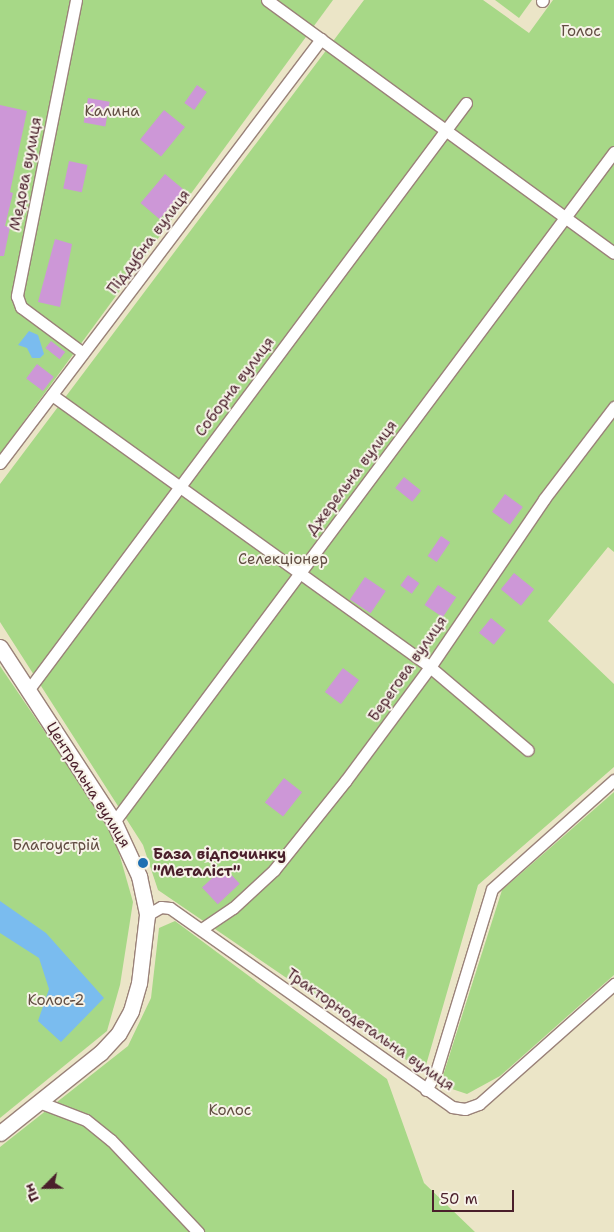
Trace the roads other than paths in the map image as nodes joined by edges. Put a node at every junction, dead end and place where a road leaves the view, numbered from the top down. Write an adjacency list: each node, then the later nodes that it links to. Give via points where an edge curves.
1 (76, 0): 9 (street, Медова вулиця, via 17,296 21,307)
2 (267, 0): 3 (street)
3 (321, 39): 5 (street); 9 (street, Піддубна вулиця)
4 (466, 103): 5 (street, Соборна вулиця)
5 (446, 130): 7 (street); 13 (street, Соборна вулиця)
6 (614, 152): 7 (street, Джерельна вулиця)
7 (565, 218): 8 (street); 14 (street, Джерельна вулиця)
8 (614, 253)
9 (83, 353): 10 (street, Піддубна вулиця)
10 (52, 395): 12 (street, Піддубна вулиця); 13 (street)
11 (614, 407): 16 (street, Берегова вулиця, via 544,498)
12 (0, 463)
13 (180, 487): 14 (street); 17 (street, Соборна вулиця)
14 (300, 573): 16 (street); 20 (street, Джерельна вулиця)
15 (0, 647): 17 (street, Центральна вулиця)
16 (430, 667): 18 (street); 22 (street, Берегова вулиця, via 274,870 233,908)
17 (29, 689): 20 (street, Центральна вулиця)
18 (528, 750)
19 (614, 780): 24 (street, via 492,889 436,1072)
20 (114, 822): 21 (street, Центральна вулиця, via 139,876)
21 (147, 915): 22 (street, Тракторнодетальна вулиця, via 161,907 170,908); 25 (street, Центральна вулиця, via 139,984 131,1011 118,1034 100,1053)
22 (203, 928): 24 (street, Тракторнодетальна вулиця)
23 (614, 984): 24 (street, Тракторнодетальна вулиця, via 479,1104 465,1109 452,1107)
24 (426, 1090)
25 (39, 1102): 26 (street, Центральна вулиця); 27 (street, via 86,1120 111,1140)
26 (0, 1133)
27 (198, 1232)

